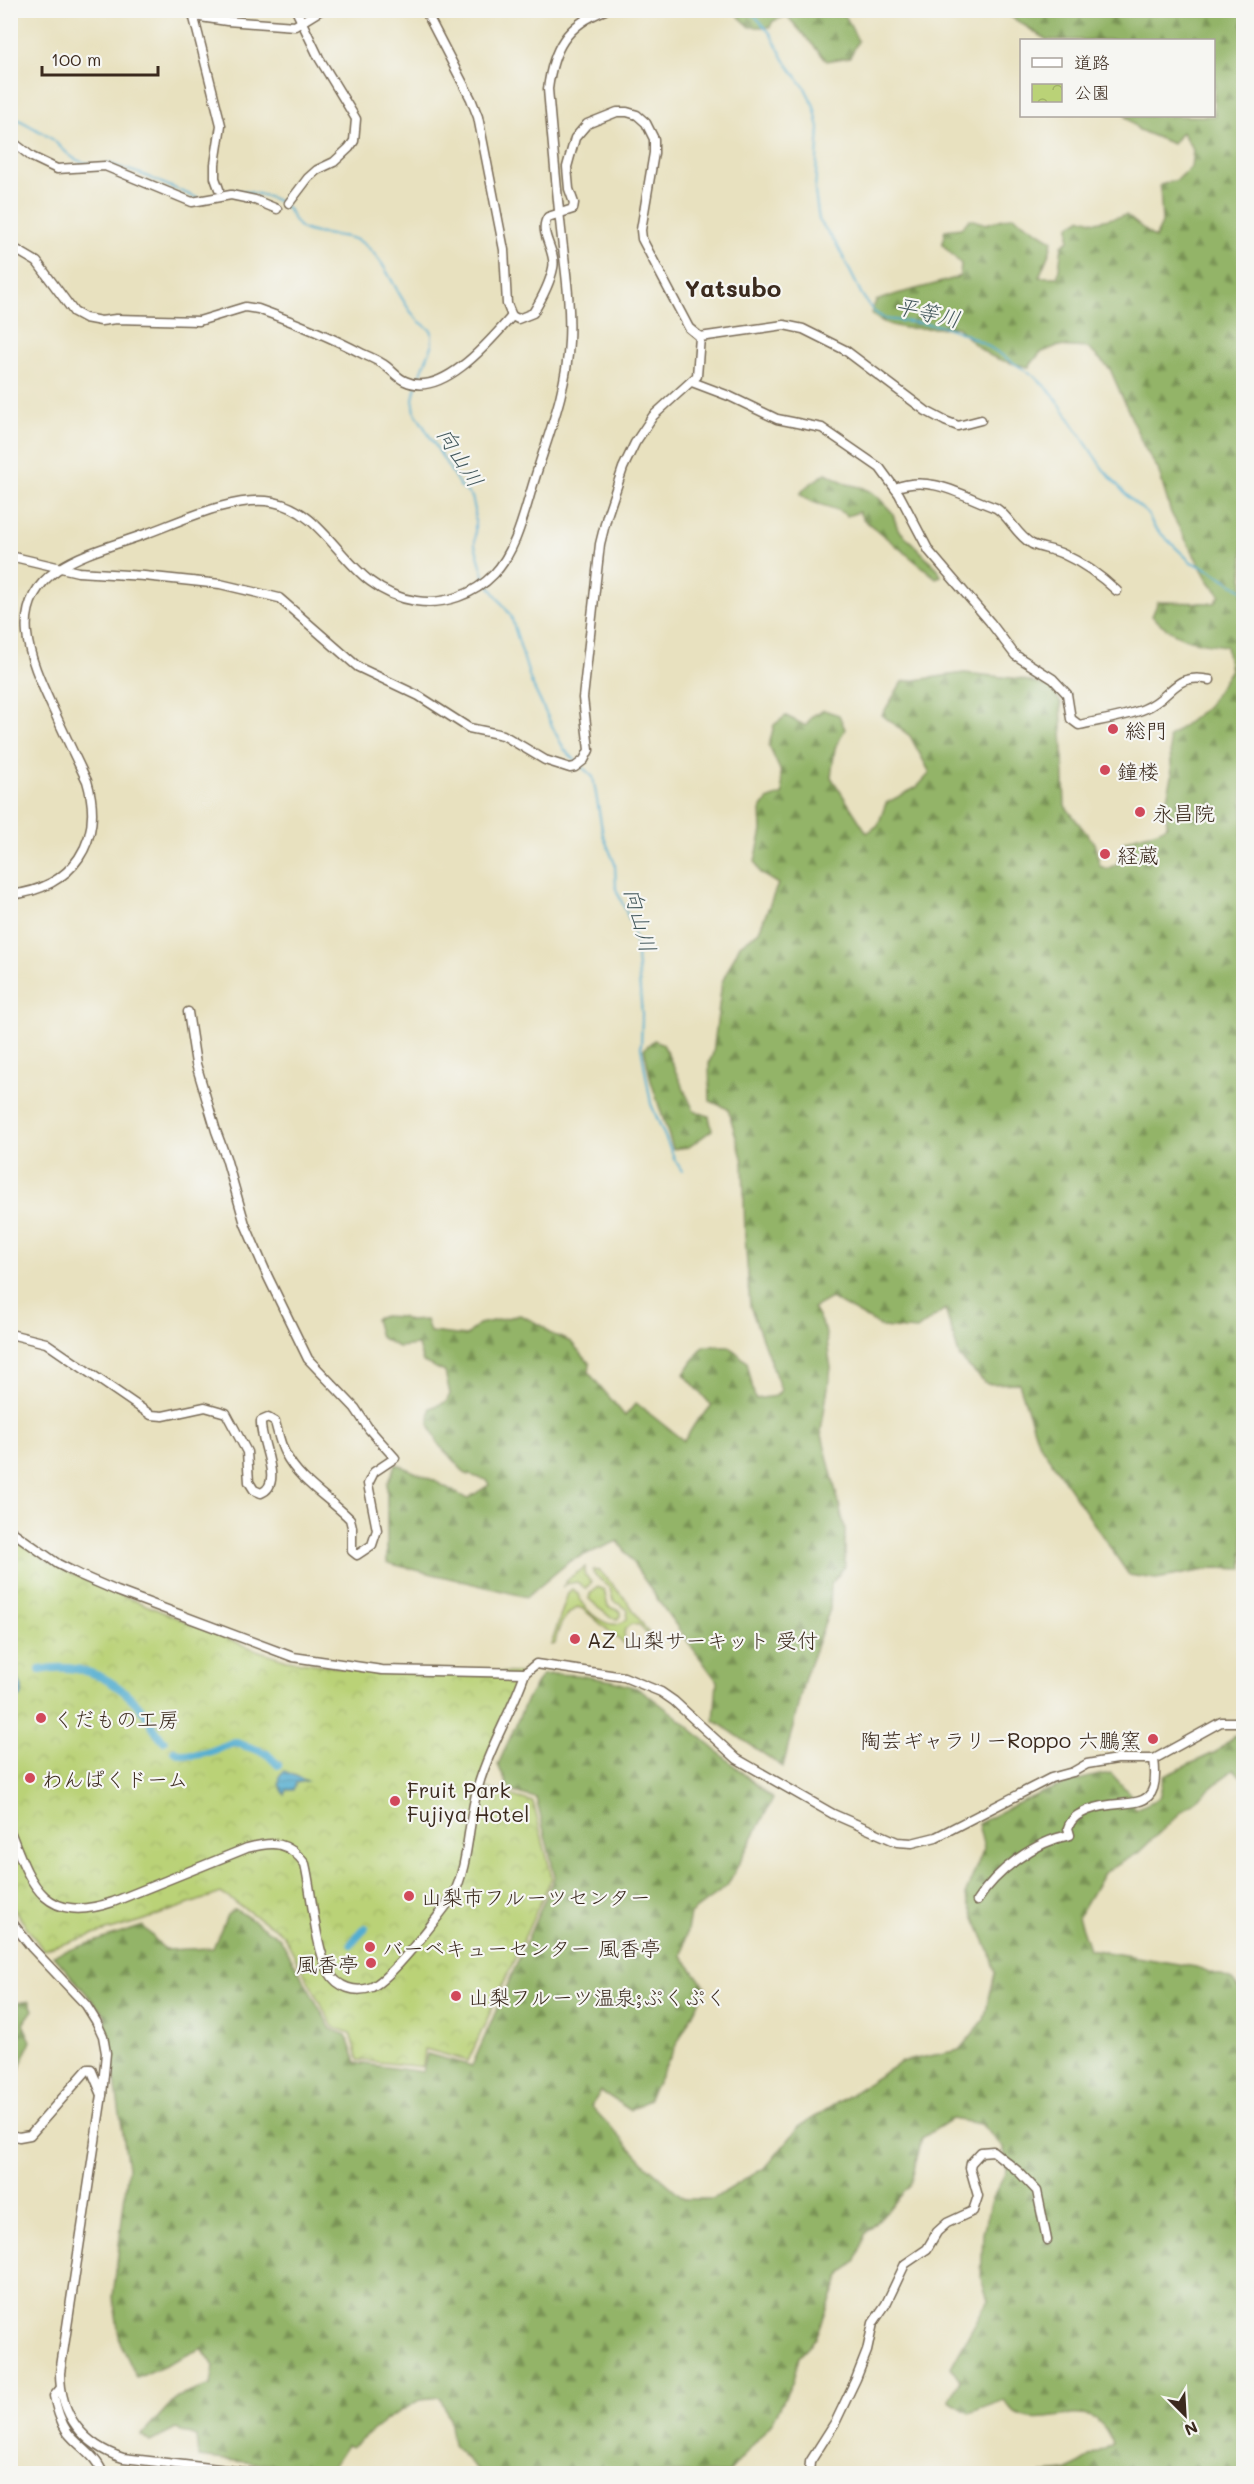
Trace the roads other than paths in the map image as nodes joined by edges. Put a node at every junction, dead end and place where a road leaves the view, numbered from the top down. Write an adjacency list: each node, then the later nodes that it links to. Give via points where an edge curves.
1 (296, 10): 6 (street)
2 (321, 10): 6 (street)
3 (425, 10): 13 (street, via 478,117 504,250 507,304)
4 (605, 10): 11 (street, via 567,34 550,73 548,89)
5 (193, 13): 6 (street, via 227,21 295,26); 8 (street, via 221,125 215,164)
6 (301, 22): 9 (street, via 356,119 354,141 349,148 308,178)
7 (10, 141): 10 (street, via 57,169 105,166 192,202 231,195)
8 (219, 189)
9 (289, 203)
10 (277, 209)
11 (559, 213): 13 (street, via 545,220 553,268 538,304 526,317); 14 (street, via 573,209 567,167 580,130 617,112 637,115 654,139 642,239 689,328); 19 (street, via 570,314 567,369 520,524 509,551 494,574 480,586 447,600 414,601 396,596 364,579 306,516 289,506 253,500 183,520 80,557)
12 (10, 246): 13 (street, via 37,262 74,312 85,318 199,321 246,307 258,309 334,339 382,364 405,382 429,383 451,375 467,364)
13 (512, 316)
14 (699, 338): 15 (street, via 697,376); 16 (street, via 784,325 803,329 845,350 945,421 958,426)
15 (692, 382): 17 (street, via 777,419 822,428 880,468); 19 (street, via 653,416 635,443 607,516 600,544 583,698 589,750 584,761 575,767 545,760 503,735 469,728 419,696 358,667 279,598 220,584)
16 (981, 420)
17 (895, 488): 20 (street, via 935,484 996,508 1031,543 1072,558); 21 (street, via 929,551 1015,655 1053,679 1067,694 1071,719 1080,725 1143,710 1191,677)
18 (10, 556): 19 (street)
19 (58, 569): 22 (street, via 38,590 32,603 27,615 26,641 36,672 87,781 92,797 92,825 84,851 72,868 41,887)
20 (1116, 591)
21 (1210, 680)
22 (10, 894)
23 (188, 1012): 24 (street, via 196,1064 216,1131 245,1224 268,1277 308,1359 395,1458 374,1472 368,1484 377,1530 372,1545 357,1555 352,1551 350,1519 292,1464 275,1422 261,1420 261,1438 272,1485 261,1493 249,1482 248,1452 226,1413 206,1407 151,1415 46,1343)
24 (10, 1334)
25 (10, 1530): 26 (street, via 80,1575 293,1657 382,1670)
26 (525, 1673): 28 (street, via 536,1664 641,1683 674,1701 737,1759 833,1814 897,1842 912,1844 936,1837 1051,1778 1087,1764); 29 (street, via 477,1788 460,1884 436,1919 386,1977 363,1990 344,1987 328,1971 305,1864 282,1844 264,1843 247,1848 106,1904 74,1909 48,1899 35,1888)
27 (1244, 1722): 28 (street, via 1221,1722)
28 (1154, 1759): 30 (street, via 1156,1781 1145,1800 1109,1803 1078,1814 1068,1827 1070,1835 1054,1838 1020,1858)
29 (10, 1831)
30 (977, 1901)
31 (10, 1920): 32 (street, via 86,2005 96,2022 106,2053)
32 (102, 2095): 33 (street, via 88,2069 30,2135); 35 (street)
33 (10, 2135)
34 (1047, 2240): 38 (street, via 1040,2198 1032,2184 993,2151 981,2152 970,2168 978,2196 974,2211 947,2223 927,2249 905,2264 873,2323 856,2379 810,2462)
35 (60, 2389): 36 (street, via 54,2396 59,2416 68,2433); 37 (street, via 80,2433 104,2451 123,2458)
36 (103, 2474)
37 (263, 2474)
38 (809, 2474)

